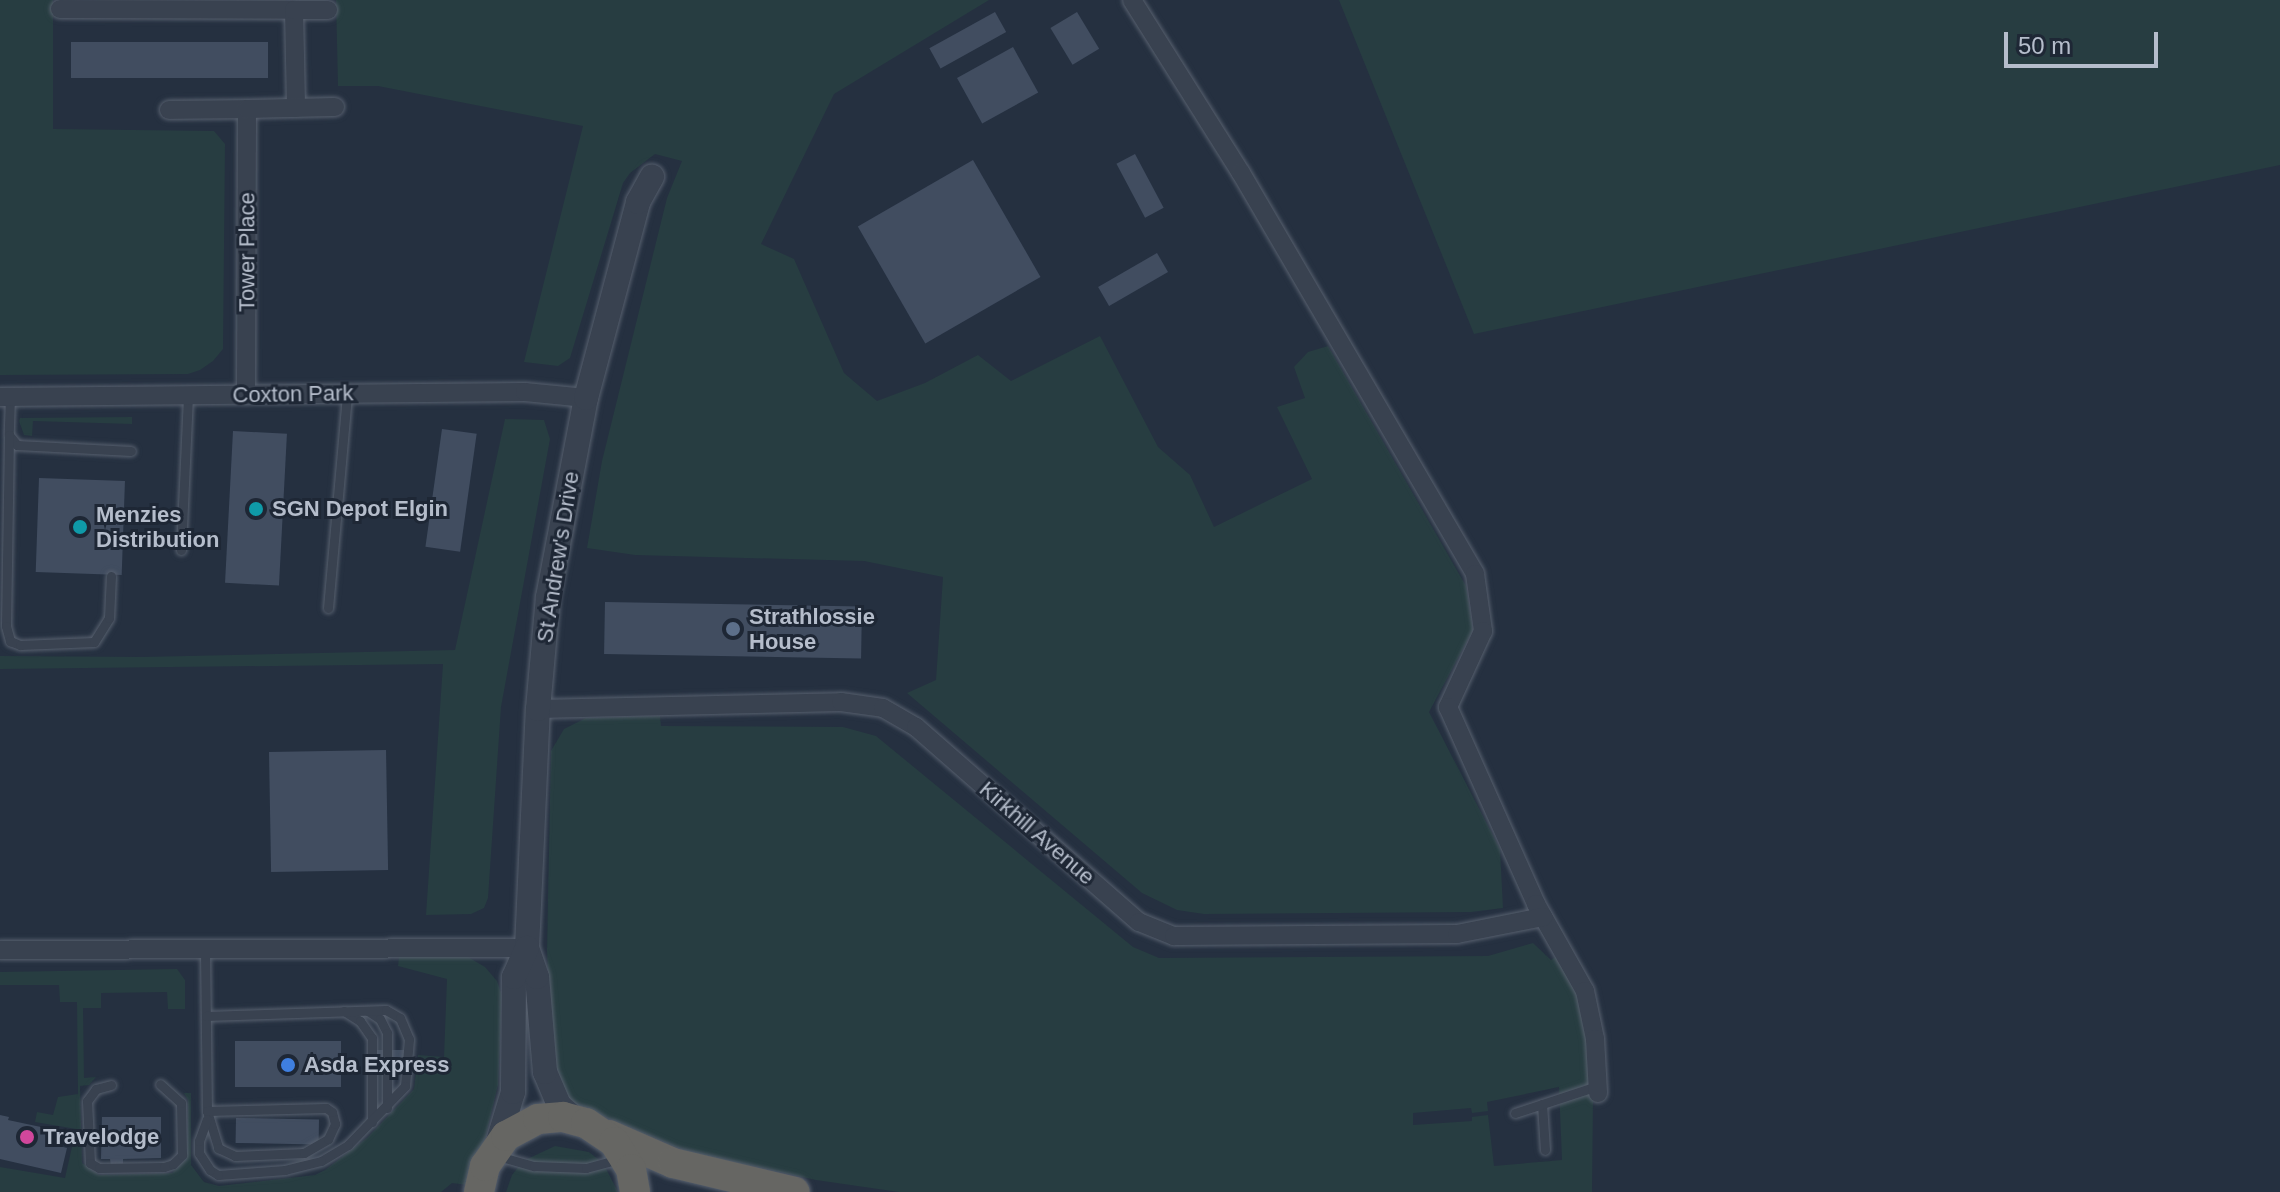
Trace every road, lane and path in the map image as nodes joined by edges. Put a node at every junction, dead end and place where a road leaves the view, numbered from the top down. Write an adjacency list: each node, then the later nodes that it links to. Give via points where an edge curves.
1 (1132, 0): 21 (street, via 1241,173 1475,574 1483,631 1448,707)
2 (60, 9): 3 (street)
3 (294, 10): 4 (street); 6 (street)
4 (328, 10)
5 (335, 107): 6 (street)
6 (296, 108): 7 (street)
7 (247, 109): 8 (street); 12 (street, Tower Place)
8 (169, 110)
9 (652, 177): 14 (street, St Andrew's Drive, via 638,202)
10 (347, 394): 12 (street, Coxton Park); 14 (street, Coxton Park, via 525,392); 19 (lane)
11 (188, 395): 12 (street, Coxton Park); 13 (street, Coxton Park); 17 (lane)
12 (246, 395)
13 (5, 397): 15 (lane)
14 (586, 398): 20 (street, St Andrew's Drive, via 548,597)
15 (9, 435): 16 (lane, via 17,445 31,448); 18 (lane, via 10,641 94,642 109,618)
16 (131, 451)
17 (181, 550)
18 (111, 576)
19 (328, 608)
20 (538, 709): 21 (street, Kirkhill Avenue, via 841,702 883,708 916,727 1139,922 1174,936 1457,934); 23 (street, St Andrew's Drive)
21 (1543, 917): 30 (street, via 1585,991)
22 (205, 947): 23 (street); 24 (street); 27 (lane)
23 (527, 948): 35 (street, St Andrew's Drive, via 537,977 545,1072 559,1105); 38 (street, St Andrew's Drive, via 514,977 513,1092)
24 (0, 950)
25 (364, 1010): 26 (lane); 32 (lane, via 380,1019 387,1033); 32 (lane, via 392,1012 409,1039 407,1081)
26 (344, 1011): 27 (lane); 36 (lane, via 372,1038)
27 (206, 1016): 34 (lane)
28 (160, 1084): 29 (lane, via 181,1103 182,1155 164,1167 99,1168 90,1163 87,1101 96,1089)
29 (111, 1085)
30 (1598, 1090): 31 (lane)
31 (1542, 1104): 33 (lane); 39 (lane)
32 (387, 1108): 36 (lane)
33 (1515, 1113)
34 (207, 1115): 34 (lane, via 218,1148 235,1156 308,1152 328,1139 335,1124 326,1108); 36 (lane, via 199,1153 210,1170 224,1177 321,1161)
35 (575, 1119): 37 (highway); 38 (highway, via 538,1119 516,1129)
36 (372, 1122)
37 (628, 1149): 38 (lane, via 586,1168 534,1166); 41 (highway); 42 (highway)
38 (494, 1150): 40 (highway)
39 (1545, 1150)
40 (479, 1191)
41 (635, 1192)
42 (795, 1192)

